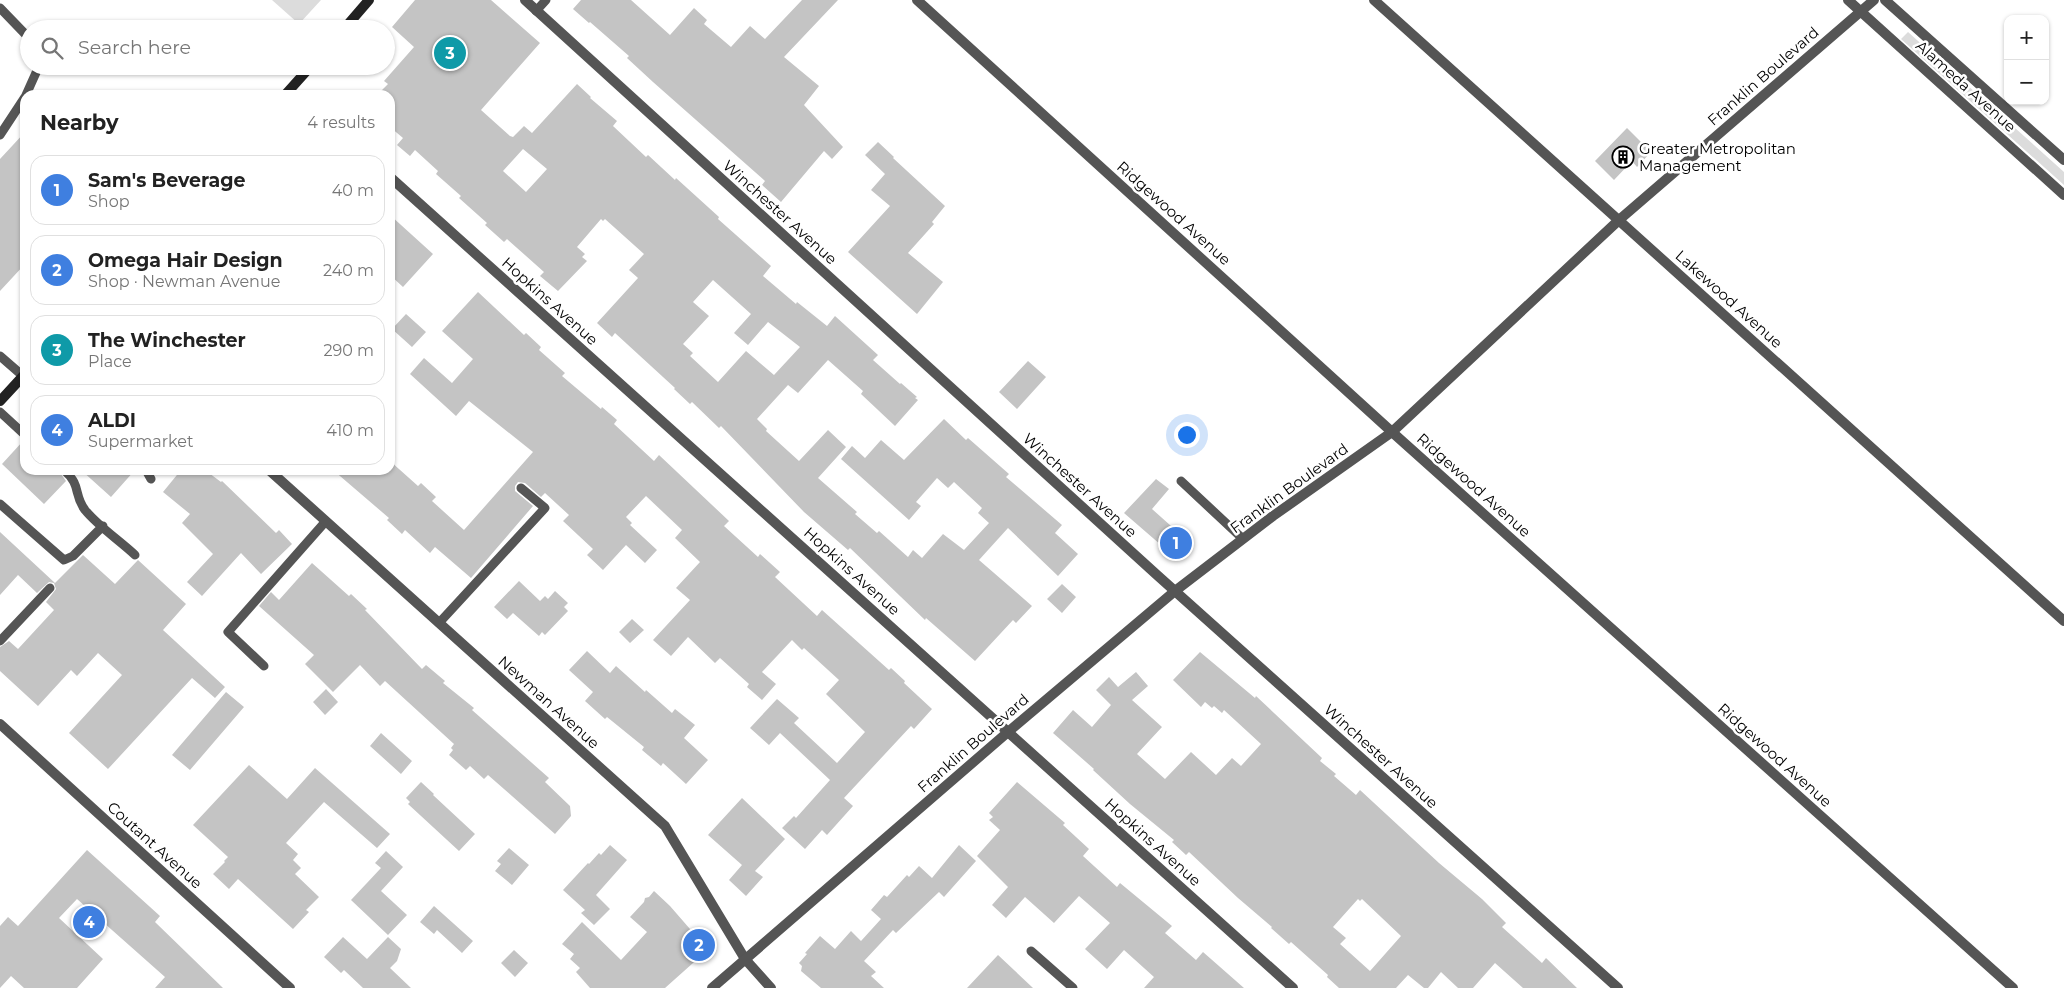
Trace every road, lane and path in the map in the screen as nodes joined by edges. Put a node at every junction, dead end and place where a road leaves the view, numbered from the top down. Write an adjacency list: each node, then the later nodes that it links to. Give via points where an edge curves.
1 (369, 0): 12 (main road)
2 (525, 0): 10 (street, Winchester Avenue)
3 (546, 0): 10 (lane)
4 (917, 0): 30 (street, Ridgewood Avenue)
5 (1374, 0): 23 (street, Lakewood Avenue)
6 (1848, 0): 11 (street, Alameda Avenue)
7 (1874, 0): 11 (street, Franklin Boulevard)
8 (1885, 0): 20 (street, Alameda Avenue)
9 (0, 8): 13 (lane)
10 (536, 11): 43 (street, Winchester Avenue)
11 (1860, 11): 22 (street, Alameda Avenue); 23 (street, Franklin Boulevard)
12 (352, 20)
13 (20, 29)
14 (35, 75): 16 (lane)
15 (304, 75): 17 (main road)
16 (29, 90)
17 (293, 90)
18 (20, 105): 19 (lane)
19 (0, 135)
20 (2064, 160)
21 (395, 182): 49 (street, Hopkins Avenue)
22 (2064, 195)
23 (1619, 220): 30 (street, Franklin Boulevard); 44 (street, Lakewood Avenue)
24 (0, 356): 25 (lane)
25 (20, 372)
26 (20, 379): 27 (main road)
27 (0, 401)
28 (0, 412): 29 (lane)
29 (20, 430)
30 (1392, 432): 40 (street, Franklin Boulevard); 58 (street, Ridgewood Avenue)
31 (69, 475): 39 (lane, via 76,484 78,500)
32 (149, 475): 34 (lane)
33 (274, 475): 38 (street, Newman Avenue)
34 (152, 479)
35 (1181, 481): 40 (lane)
36 (521, 488): 45 (lane, via 545,508)
37 (0, 504): 39 (lane, via 60,559 73,556)
38 (326, 522): 45 (street, Newman Avenue); 47 (lane, via 228,632)
39 (103, 526): 41 (lane)
40 (1244, 539): 43 (street, Franklin Boulevard)
41 (135, 555)
42 (50, 588): 46 (lane)
43 (1175, 591): 49 (street, Franklin Boulevard); 57 (street, Winchester Avenue)
44 (2064, 621)
45 (439, 623): 51 (street, Newman Avenue, via 665,826)
46 (0, 641)
47 (264, 666)
48 (0, 724): 52 (street, Coutant Avenue)
49 (1008, 732): 51 (street, Franklin Boulevard); 56 (street, Hopkins Avenue)
50 (1031, 951): 55 (lane)
51 (745, 959): 53 (street, Franklin Boulevard); 54 (street, Newman Avenue)
52 (290, 988)
53 (712, 988)
54 (771, 988)
55 (1073, 988)
56 (1293, 988)
57 (1618, 988)
58 (2013, 988)

